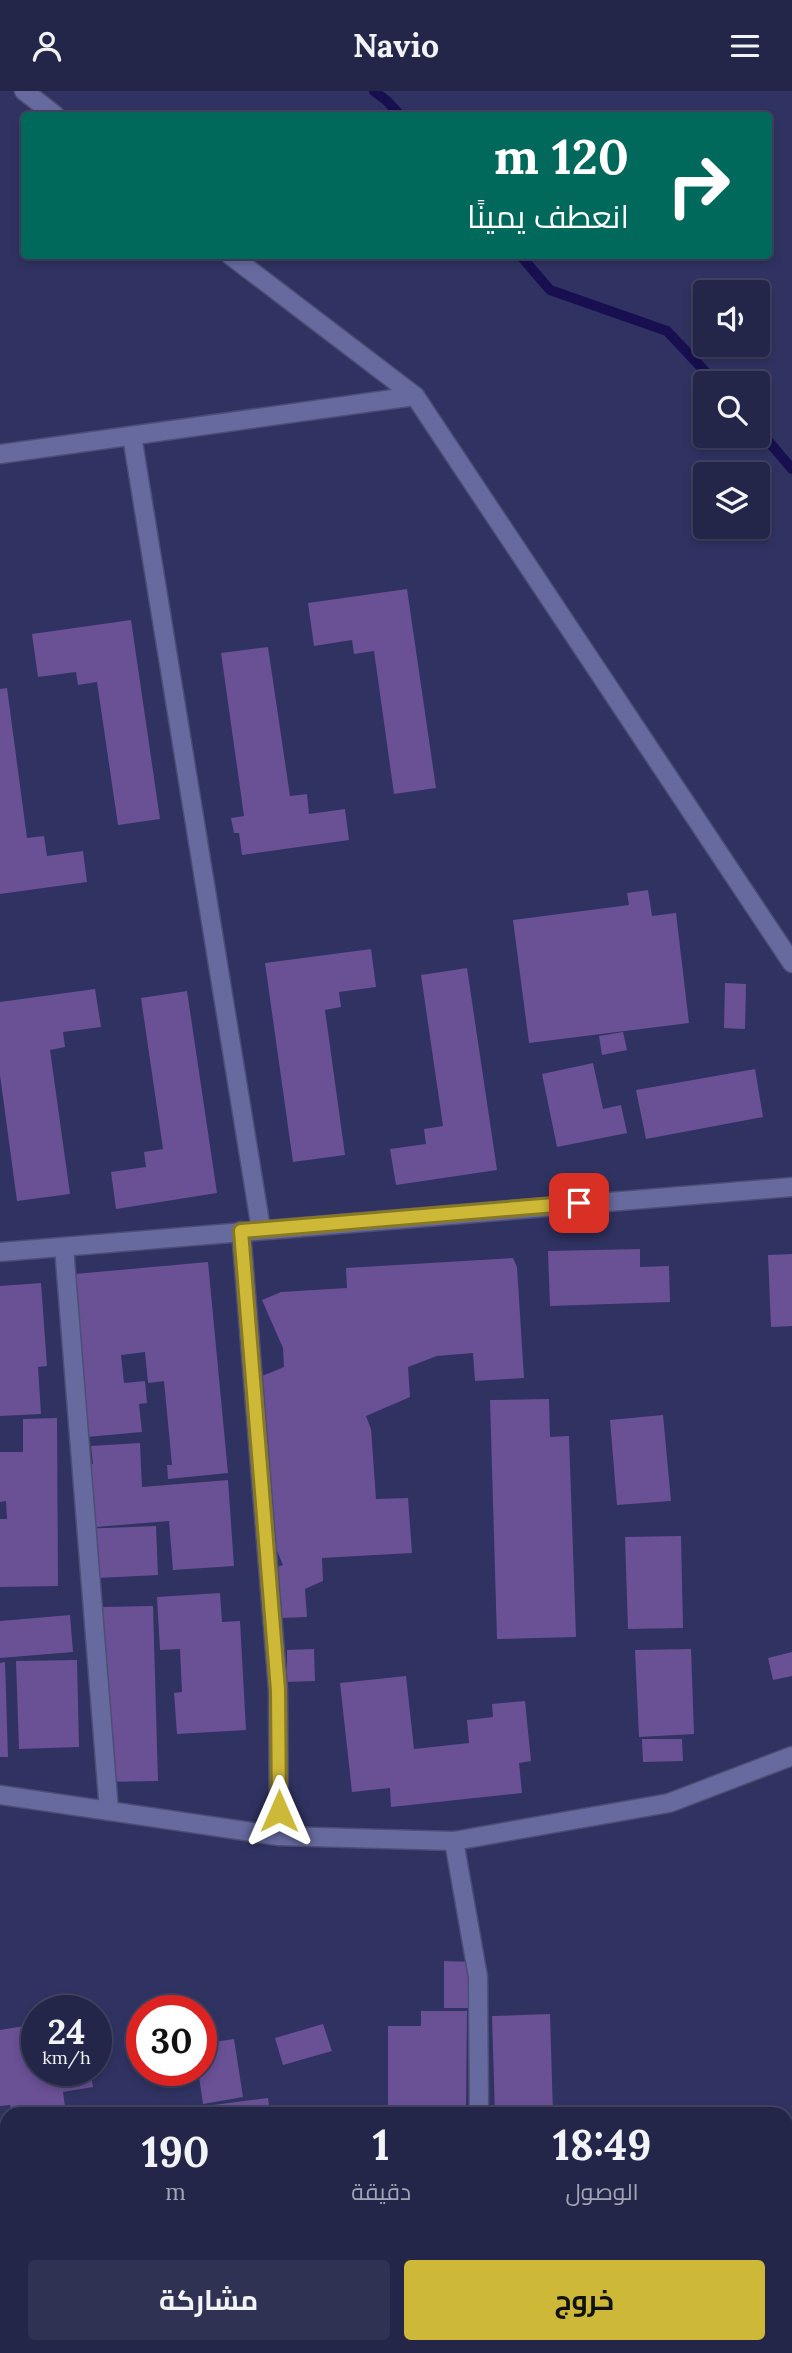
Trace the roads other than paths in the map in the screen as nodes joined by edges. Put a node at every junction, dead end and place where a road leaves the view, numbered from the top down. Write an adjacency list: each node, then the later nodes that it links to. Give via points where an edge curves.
1 (24, 91): 2 (street)
2 (51, 112)
3 (235, 259): 4 (street)
4 (415, 396): 5 (street); 7 (street)
5 (132, 436): 6 (street); 9 (street)
6 (0, 454)
7 (792, 963)
8 (792, 1187): 9 (street)
9 (261, 1229): 10 (street)
10 (241, 1231): 11 (street); 16 (street, via 278,1690)
11 (64, 1247): 12 (street); 15 (street)
12 (0, 1252)
13 (792, 1756): 17 (street, via 668,1804)
14 (0, 1795): 15 (street)
15 (109, 1811): 16 (street)
16 (279, 1836): 17 (street)
17 (454, 1841): 18 (street, via 478,1977)
18 (479, 2107)

